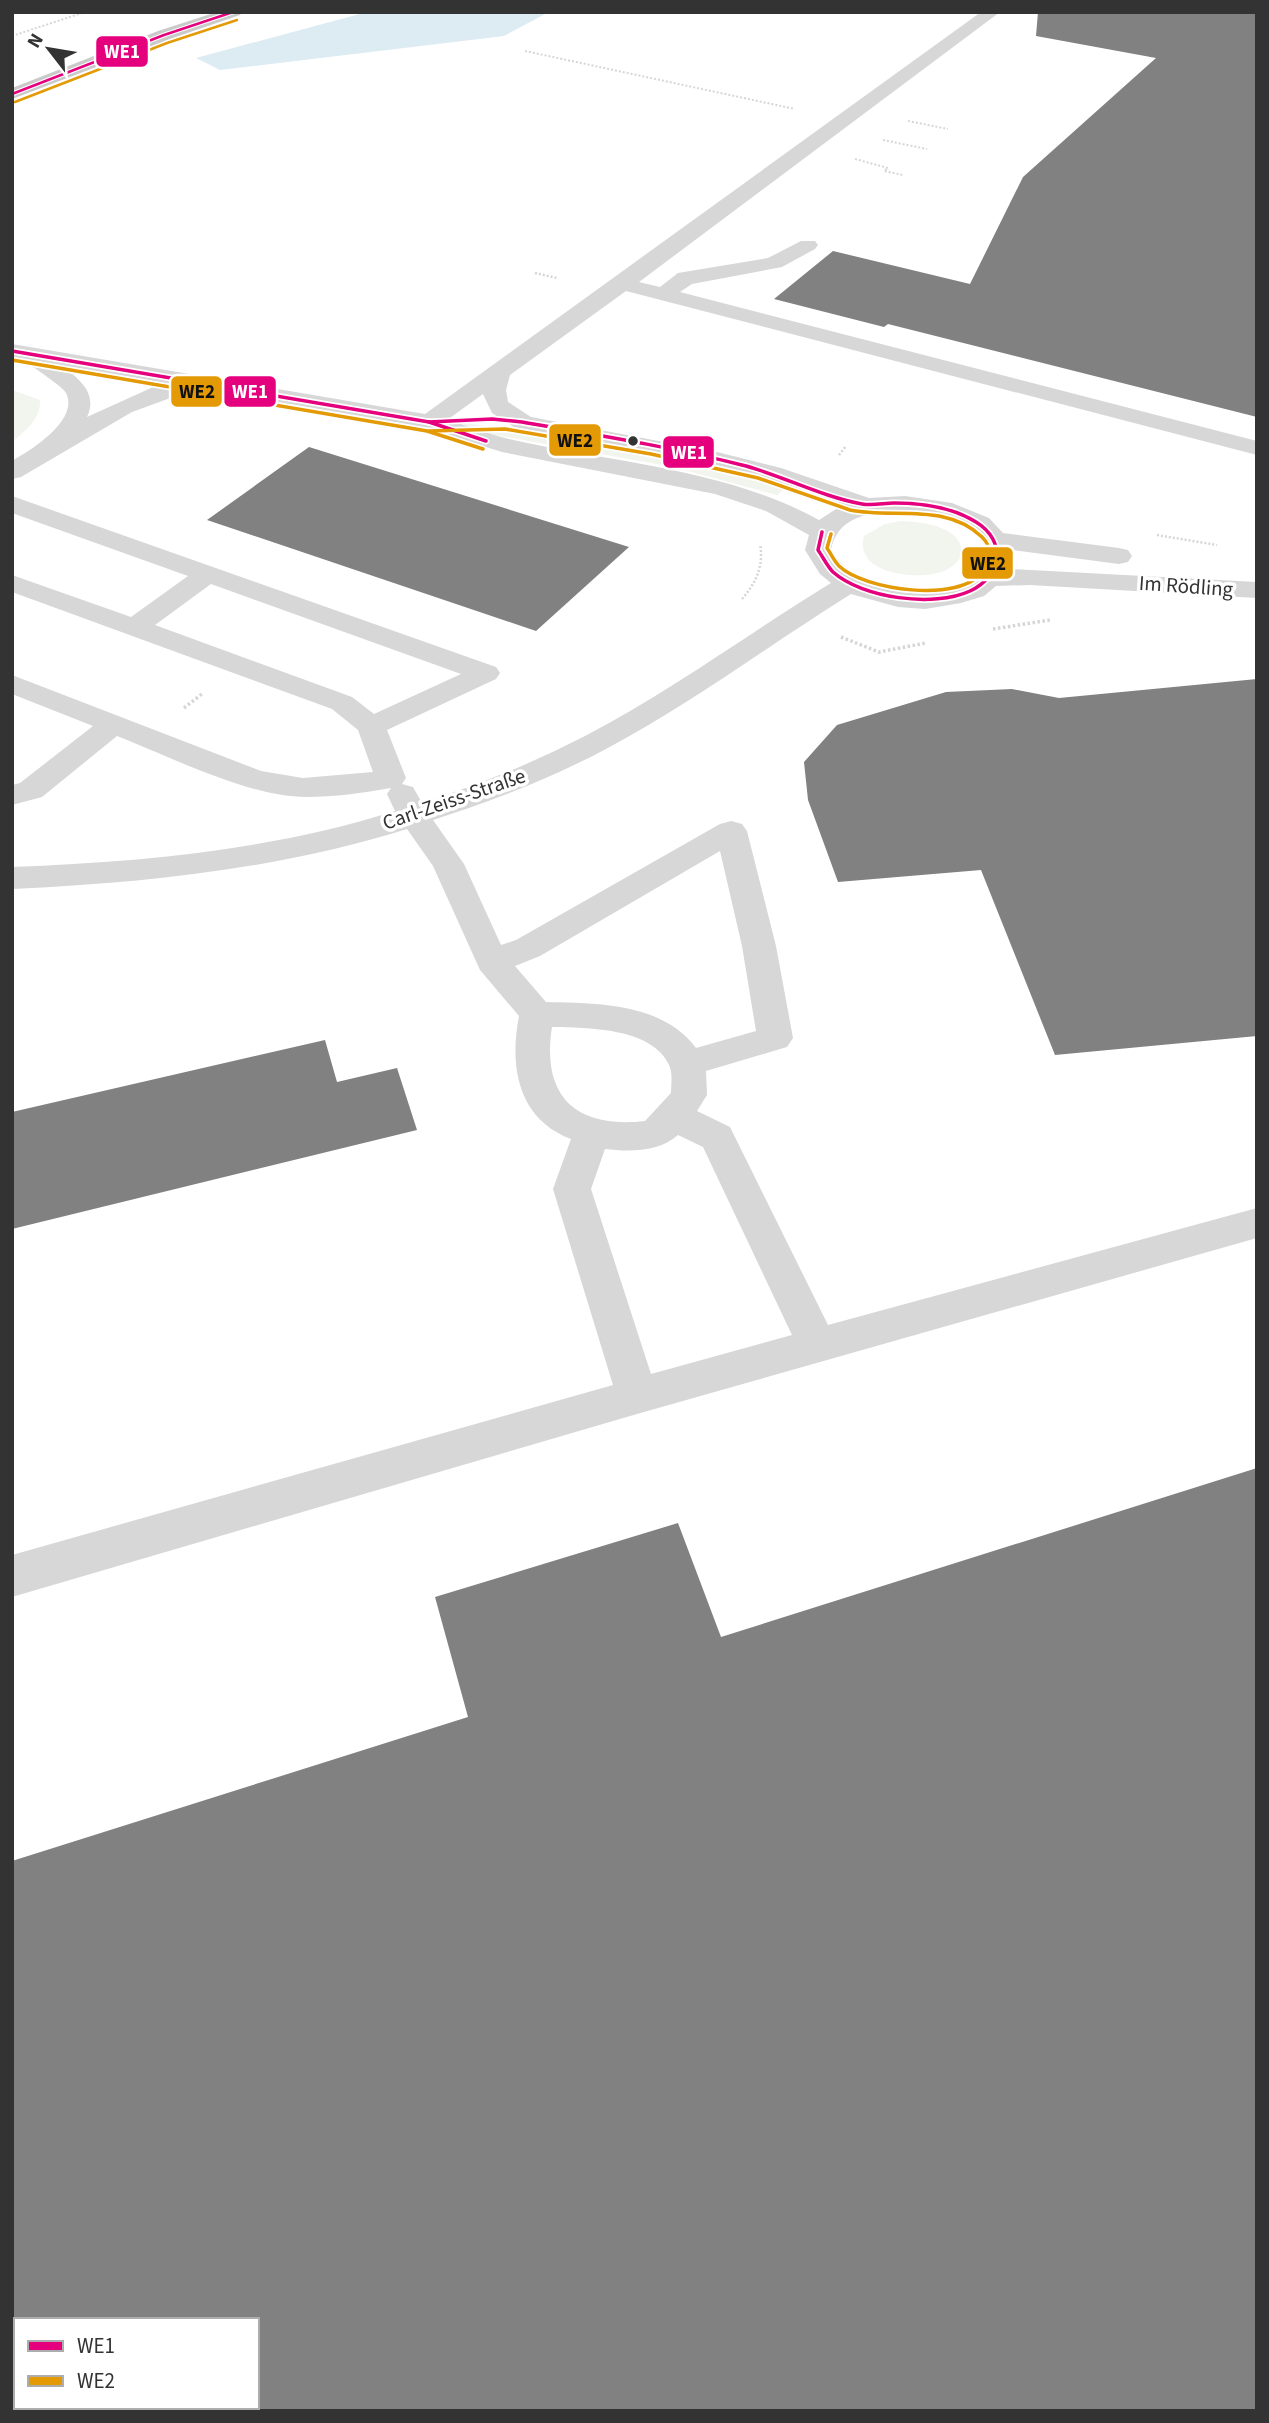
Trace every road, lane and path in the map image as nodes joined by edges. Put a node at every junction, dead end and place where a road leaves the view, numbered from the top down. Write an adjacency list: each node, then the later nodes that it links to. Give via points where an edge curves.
1 (85, 12): 5 (path)
2 (200, 12): 7 (main road)
3 (234, 12): 8 (main road)
4 (992, 12): 9 (street)
5 (12, 36)
6 (525, 51): 9 (path)
7 (60, 57)
8 (12, 94)
9 (844, 120): 17 (street)
10 (900, 120): 11 (path)
11 (948, 129)
12 (880, 139): 13 (path)
13 (927, 149)
14 (869, 163): 15 (path)
15 (903, 175)
16 (808, 246): 18 (street, via 775,263 686,278)
17 (622, 284): 18 (street); 20 (street)
18 (664, 294): 25 (street)
19 (21, 352): 21 (street); 24 (street, via 78,391 77,418)
20 (499, 372): 22 (street); 23 (street, via 493,393 496,403)
21 (201, 382): 22 (street); 24 (street, via 155,393)
22 (429, 422): 23 (street); 29 (street, via 502,445 721,488 775,506)
23 (522, 422): 27 (street, via 717,458)
24 (52, 448): 26 (street)
25 (1257, 448)
26 (12, 472)
27 (866, 506): 29 (street, via 839,516); 30 (street, via 916,503 942,508 965,516)
28 (15, 508): 32 (street)
29 (822, 532): 35 (street, Im Rödling, via 817,550 821,559)
30 (995, 540): 31 (street, Im Rödling); 33 (street, via 1000,553)
31 (1257, 570)
32 (208, 574): 38 (street); 45 (street, via 486,673)
33 (990, 578): 35 (street, Im Rödling, via 958,595 937,599 890,598); 36 (street, Im Rödling, via 1030,576)
34 (12, 583): 38 (street)
35 (848, 584): 49 (street, Carl-Zeiss-Straße, via 596,742 514,780)
36 (1257, 590)
37 (1062, 619): 39 (path)
38 (135, 627): 42 (street)
39 (986, 630)
40 (936, 640): 41 (path, via 889,652)
41 (869, 650)
42 (238, 665): 45 (street, via 342,703); 46 (path)
43 (12, 684): 44 (street)
44 (114, 724): 46 (street); 48 (street, via 31,790)
45 (372, 726): 47 (street)
46 (148, 738): 47 (street, via 254,779 303,788)
47 (391, 778): 49 (street)
48 (12, 795)
49 (413, 815): 50 (street, Carl-Zeiss-Straße, via 302,845 197,864); 51 (street, via 448,864)
50 (12, 878)
51 (492, 962): 52 (street); 53 (street, via 528,948 731,831 775,1038)
52 (537, 1014): 53 (street, via 609,1017 652,1030 674,1045); 55 (street, via 530,1050 536,1086 555,1113)
53 (687, 1064): 54 (street, via 689,1095)
54 (673, 1116): 55 (street, via 656,1133 624,1138); 57 (street, via 718,1137)
55 (592, 1134): 58 (street, via 572,1188)
56 (1257, 1223): 57 (street)
57 (817, 1344): 58 (street)
58 (637, 1396): 59 (street)
59 (12, 1576)

